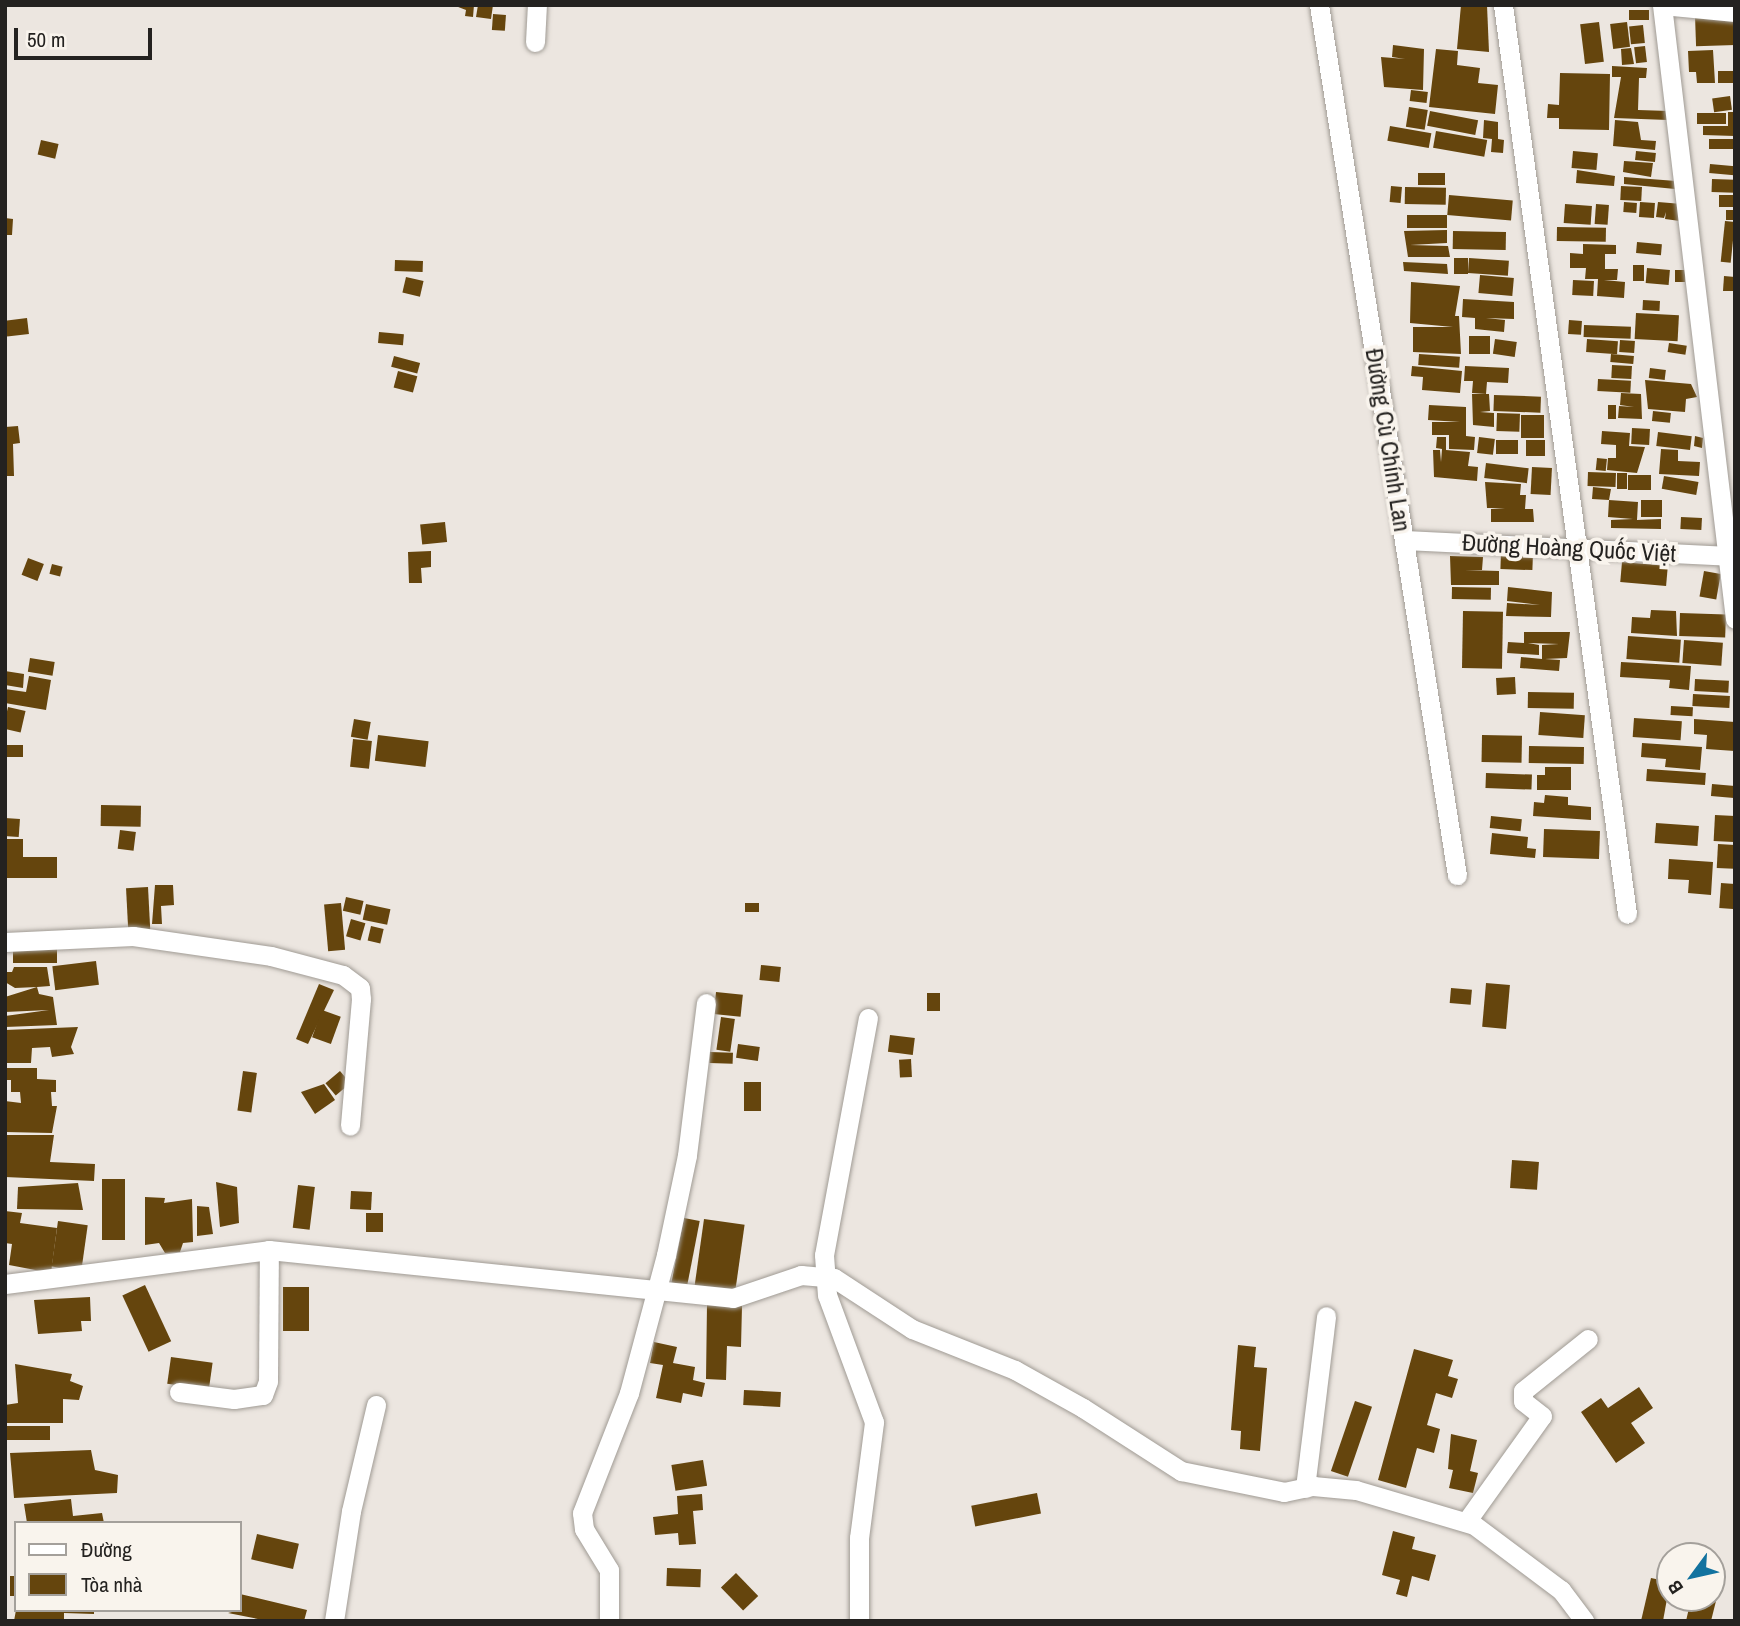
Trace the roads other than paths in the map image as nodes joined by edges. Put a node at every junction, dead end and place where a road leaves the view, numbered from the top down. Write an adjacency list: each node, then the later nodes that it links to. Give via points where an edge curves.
1 (537, 5): 5 (street)
2 (1319, 5): 6 (street, Đường Cù Chính Lan)
3 (1503, 5): 7 (street)
4 (1735, 12): 8 (street, via 1661,5)
5 (534, 42)
6 (1404, 540): 7 (street, Đường Hoàng Quốc Việt); 10 (street, Đường Cù Chính Lan)
7 (1577, 548): 8 (street, Đường Hoàng Quốc Việt); 11 (street)
8 (1730, 555): 9 (street)
9 (1735, 619)
10 (1457, 875)
11 (1627, 915)
12 (5, 942): 15 (street, via 133,936 271,956 343,975 360,988 361,999)
13 (706, 1003): 19 (street, via 687,1155)
14 (869, 1018): 17 (street, via 826,1228)
15 (350, 1126)
16 (269, 1250): 18 (street); 19 (street); 22 (street, via 268,1381 263,1395 234,1399)
17 (824, 1278): 19 (street, via 802,1275 733,1298); 24 (street, via 834,1278 912,1329 1015,1370 1181,1471 1284,1492); 29 (street, via 874,1422 859,1538)
18 (5, 1284)
19 (655, 1292): 28 (street, via 629,1393 582,1513 584,1528 609,1570)
20 (1326, 1316): 24 (street)
21 (1588, 1339): 25 (street, via 1523,1391 1523,1401 1542,1416)
22 (179, 1392)
23 (376, 1405): 27 (street, via 351,1511)
24 (1305, 1488): 25 (street, via 1356,1490)
25 (1466, 1522): 26 (street, via 1561,1590)
26 (1567, 1613): 30 (street)
27 (334, 1621)
28 (609, 1621)
29 (859, 1621)
30 (1584, 1621)

